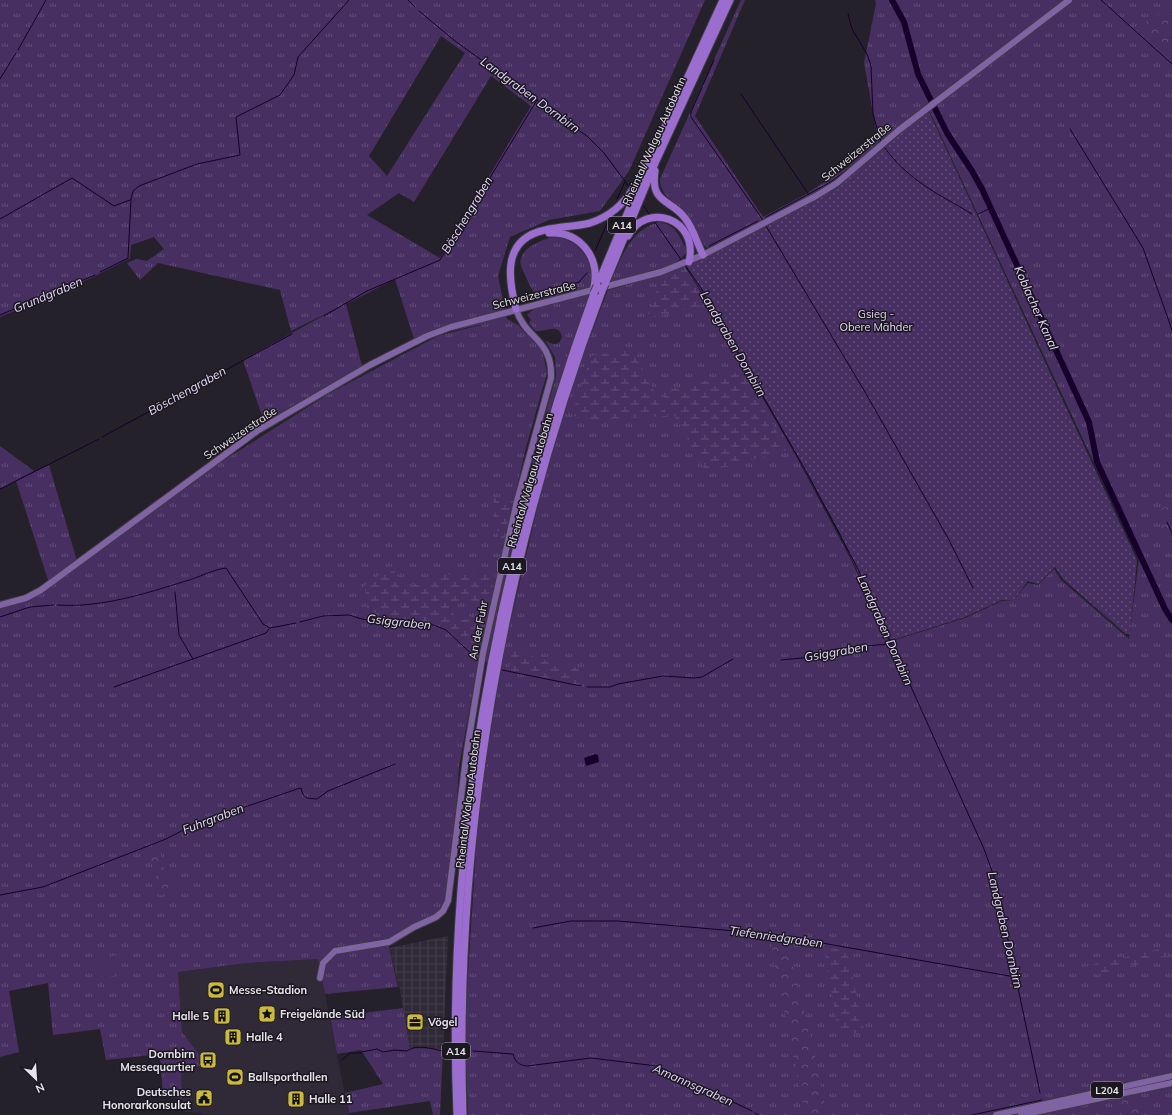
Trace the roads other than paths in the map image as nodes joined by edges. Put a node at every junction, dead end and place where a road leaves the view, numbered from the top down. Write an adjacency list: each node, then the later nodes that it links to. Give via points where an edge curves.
1 (723, 0): 5 (highway, Rheintal/Walgau Autobahn / A14)
2 (730, 0): 4 (highway, Rheintal/Walgau Autobahn / A14)
3 (1069, 0): 7 (main road, Schweizerstraße, via 899,130 837,183)
4 (656, 161): 6 (highway, Rheintal/Walgau Autobahn / A14); 7 (highway, via 656,191 685,218)
5 (647, 166): 9 (highway, Rheintal/Walgau Autobahn / A14); 10 (highway, via 626,200 606,216 590,223 543,230 521,243 515,250 510,266 510,282)
6 (617, 253): 8 (highway, via 633,229 652,218 671,220 684,231 691,247); 9 (highway, Rheintal/Walgau Autobahn / A14, bridge, via 605,284)
7 (703, 255): 8 (main road, Schweizerstraße)
8 (685, 263): 10 (main road, Schweizerstraße, via 661,272)
9 (596, 290): 10 (highway, via 594,262 584,245 572,236 549,233 525,246 515,261 514,282); 12 (highway, Rheintal/Walgau Autobahn / A14, via 537,493); 12 (highway, Rheintal/Walgau Autobahn / A14, via 550,422 525,513 504,597)
10 (518, 309): 11 (main road, Schweizerstraße, via 439,331 350,376 239,444 41,590 26,598); 14 (main road, An der Fuhr, via 523,322 546,349 551,361 552,378 515,508 482,658 448,901 440,914 388,942 335,951 325,960)
11 (0, 605)
12 (488, 703): 13 (highway, Rheintal/Walgau Autobahn / A14, via 468,818)
13 (462, 930): 17 (highway, Rheintal/Walgau Autobahn / A14, via 456,999); 21 (highway, Rheintal/Walgau Autobahn / A14)
14 (320, 978)
15 (1172, 1076): 18 (main road, L204)
16 (1172, 1083): 18 (main road, L204)
17 (456, 1103): 19 (highway); 20 (highway, Rheintal/Walgau Autobahn / A14)
18 (1041, 1107): 22 (main road, L204); 23 (main road, L204)
19 (453, 1115)
20 (457, 1115)
21 (463, 1115)
22 (996, 1115)
23 (1021, 1115)

